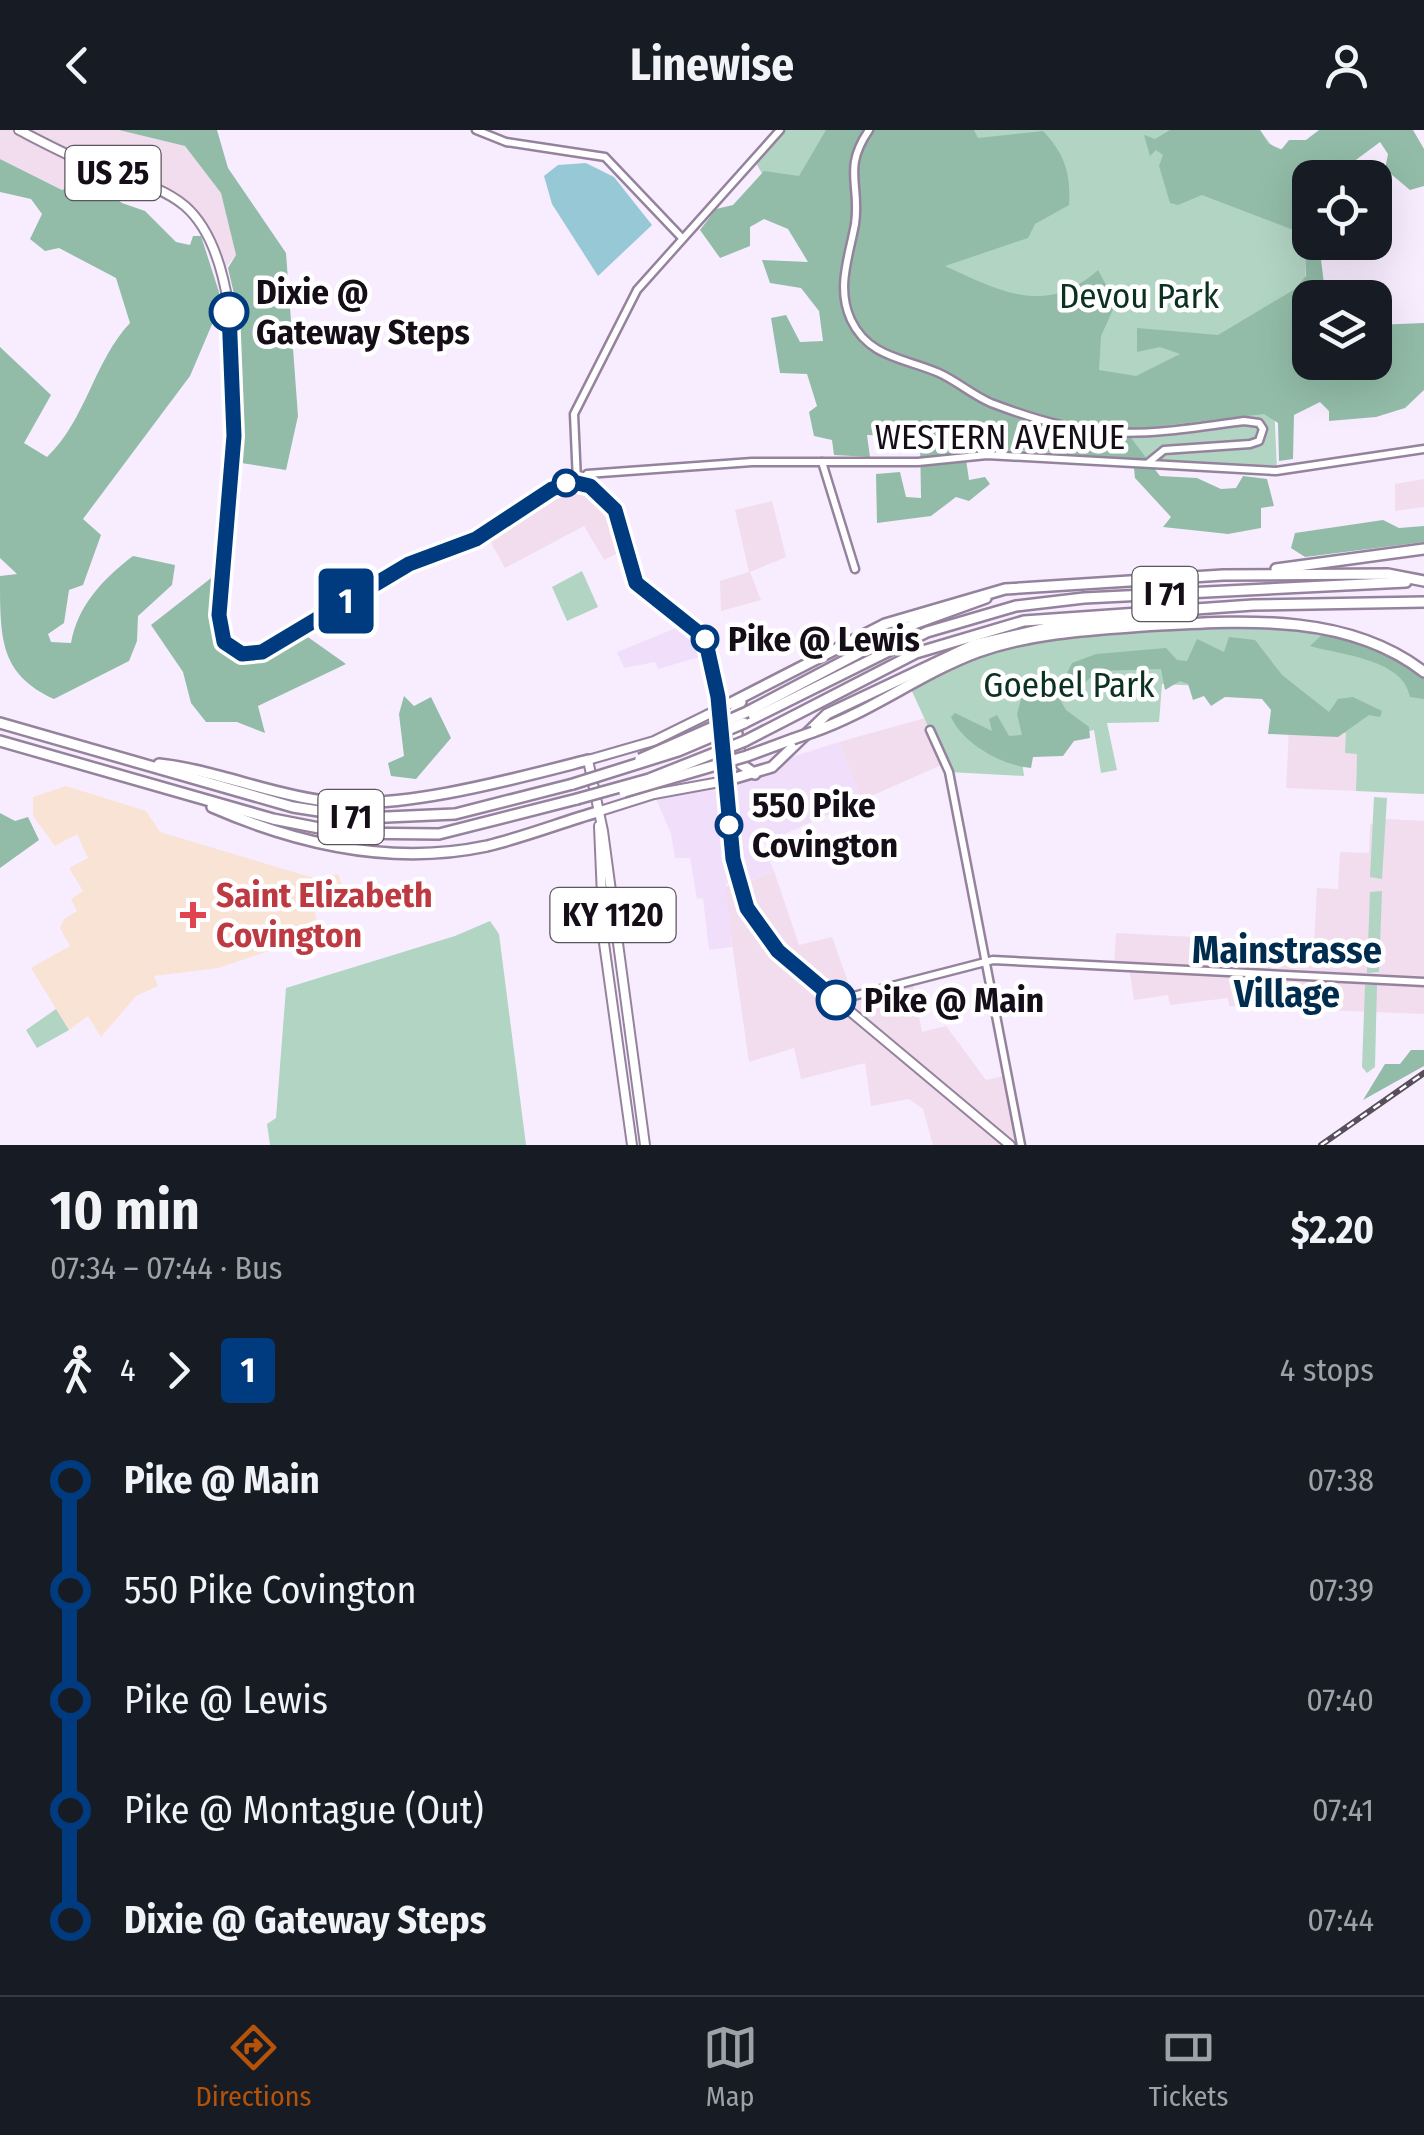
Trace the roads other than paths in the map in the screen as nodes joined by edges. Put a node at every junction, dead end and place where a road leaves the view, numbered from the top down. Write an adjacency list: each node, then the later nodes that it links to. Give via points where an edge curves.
1 (19, 130): 9 (main road, US 25, via 182,204 208,241 232,333 234,425 219,628 236,652 262,652 409,564 476,539 526,503)
2 (476, 130): 5 (street, via 506,142 606,157)
3 (780, 130): 5 (street)
4 (869, 130): 8 (street, via 852,167 856,218 843,287 858,332 884,355 1072,429 1121,436 1244,420 1264,429 1250,444 1164,450)
5 (682, 238): 9 (street, via 644,279 574,414)
6 (1424, 449): 8 (street, WESTERN AVENUE, via 1278,470)
7 (822, 462): 8 (street, WESTERN AVENUE, via 996,455); 9 (street, WESTERN AVENUE, via 587,474); 11 (street)
8 (1148, 463)
9 (578, 483): 22 (main road, via 615,510 630,570 642,589 705,638)
10 (1424, 548): 12 (highway)
11 (855, 569)
12 (1223, 575): 13 (highway, via 1388,574); 16 (highway, via 1037,586)
13 (1424, 581): 17 (highway, I 71, via 1036,603 974,616)
14 (1424, 602): 15 (highway, I 71)
15 (1220, 607): 18 (highway, via 1028,630 972,645); 31 (highway, I 71, bridge, via 1024,621 916,653 745,741)
16 (903, 623): 17 (highway); 21 (highway, via 862,636)
17 (871, 652): 27 (highway, I 71, bridge, via 746,717 598,776 455,814 364,818 293,807)
18 (926, 670): 19 (highway, via 1036,636 1240,621 1346,636); 20 (highway)
19 (1424, 672)
20 (888, 689): 28 (highway, via 827,714 782,760); 31 (highway, bridge, via 814,732)
21 (743, 700): 22 (highway); 28 (highway, via 734,712 741,764)
22 (720, 708): 26 (main road, via 654,742); 29 (main road)
23 (0, 723): 27 (highway, I 71)
24 (930, 730): 34 (street, via 948,772)
25 (0, 741): 30 (highway, I 71)
26 (588, 760): 27 (highway, via 358,803 318,801 185,767); 32 (main road, KY 1120)
27 (132, 761)
28 (756, 774): 29 (highway)
29 (725, 781): 32 (main road); 36 (main road, via 734,863 748,910 778,951)
30 (173, 789): 31 (highway, I 71, via 307,827 380,836 455,831); 32 (highway, via 294,836 388,854 482,847)
31 (578, 802)
32 (597, 812): 33 (main road, KY 1120)
33 (599, 826): 37 (main road, KY 1120, via 604,943); 38 (main road, KY 1120)
34 (986, 962): 35 (street); 36 (street); 40 (street)
35 (1424, 982)
36 (836, 1000): 39 (main road)
37 (632, 1145)
38 (645, 1145)
39 (1010, 1145)
40 (1021, 1145)

